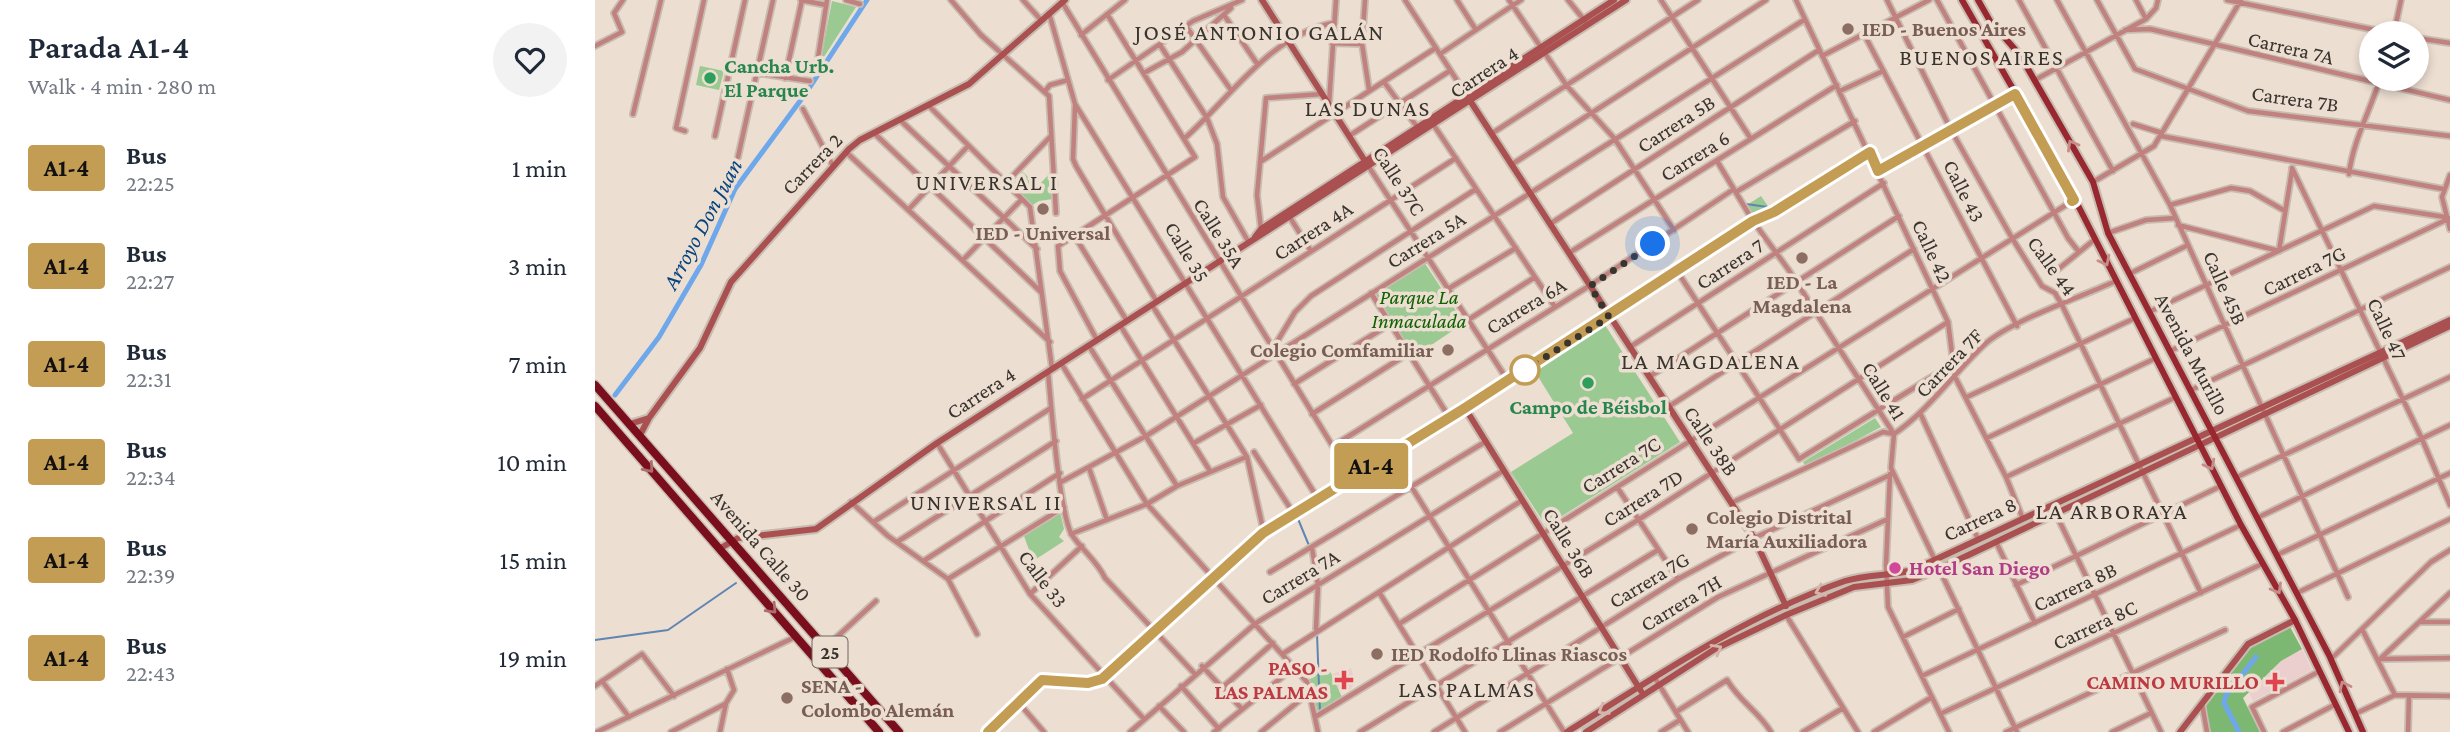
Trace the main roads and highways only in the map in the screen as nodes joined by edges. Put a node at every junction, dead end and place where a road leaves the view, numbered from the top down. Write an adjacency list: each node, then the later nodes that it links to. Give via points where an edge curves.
1 (1962, 0): 7 (main road, Avenida Murillo, one-way to 7, via 2074,200)
2 (1978, 0): 8 (main road, Avenida Murillo, one-way to 2, via 2331,659 2108,233 2093,182 2020,55)
3 (595, 385): 6 (highway, Avenida Calle 30 / 25)
4 (595, 406): 5 (highway, Avenida Calle 30 / 25, one-way to 5)
5 (879, 732)
6 (898, 732)
7 (2349, 732)
8 (2363, 732)

